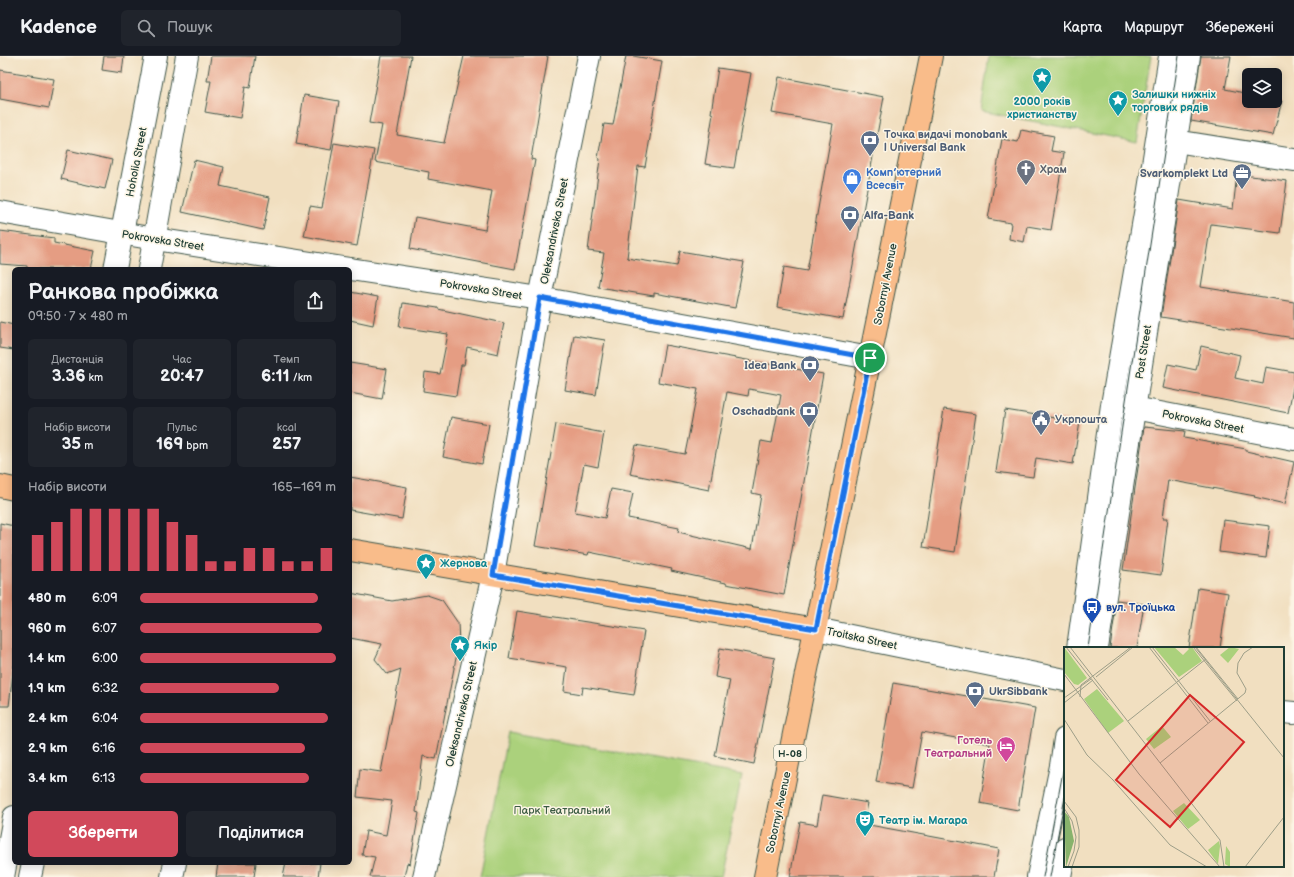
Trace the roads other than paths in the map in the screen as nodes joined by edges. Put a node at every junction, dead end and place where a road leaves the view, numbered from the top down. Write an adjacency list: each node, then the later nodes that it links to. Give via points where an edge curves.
1 (156, 56): 10 (street, Hoholia Street)
2 (187, 56): 11 (street)
3 (589, 56): 16 (street, Oleksandrivska Street)
4 (932, 56): 17 (main road, Sobornyi Avenue / Н-08)
5 (1170, 56): 7 (street, Post Street)
6 (1189, 56): 7 (street, Post Street)
7 (1167, 140): 8 (street); 18 (street, Post Street); 19 (street, Post Street)
8 (1294, 160)
9 (0, 212): 10 (street, Pokrovska Street)
10 (122, 234): 11 (street, Pokrovska Street); 12 (street, Hoholia Street)
11 (155, 239): 13 (street); 14 (street, Pokrovska Street)
12 (115, 267)
13 (149, 267)
14 (337, 267)
15 (352, 269): 16 (street, Pokrovska Street)
16 (540, 298): 17 (street, Pokrovska Street); 24 (street, Oleksandrivska Street)
17 (870, 358): 25 (main road, Sobornyi Avenue / Н-08)
18 (1112, 406): 19 (street, Pokrovska Street); 26 (street, Post Street)
19 (1134, 408): 20 (street, Pokrovska Street); 27 (street, Post Street)
20 (1294, 439)
21 (0, 486): 22 (main road)
22 (12, 489)
23 (352, 550): 24 (main road, Troitska Street)
24 (493, 575): 25 (main road, Troitska Street); 39 (street, Oleksandrivska Street)
25 (816, 629): 28 (street, Troitska Street); 40 (main road, Sobornyi Avenue / Н-08); 41 (main road, Sobornyi Avenue / Н-08)
26 (1078, 647)
27 (1097, 647)
28 (1064, 680)
29 (1284, 712): 30 (street)
30 (1294, 714)
31 (1064, 746): 42 (street)
32 (12, 828): 36 (street)
33 (1064, 854): 43 (street)
34 (33, 865): 37 (street)
35 (175, 865): 38 (street)
36 (3, 877)
37 (30, 877)
38 (172, 877)
39 (424, 877)
40 (765, 877)
41 (775, 877)
42 (1038, 877)
43 (1060, 877)

